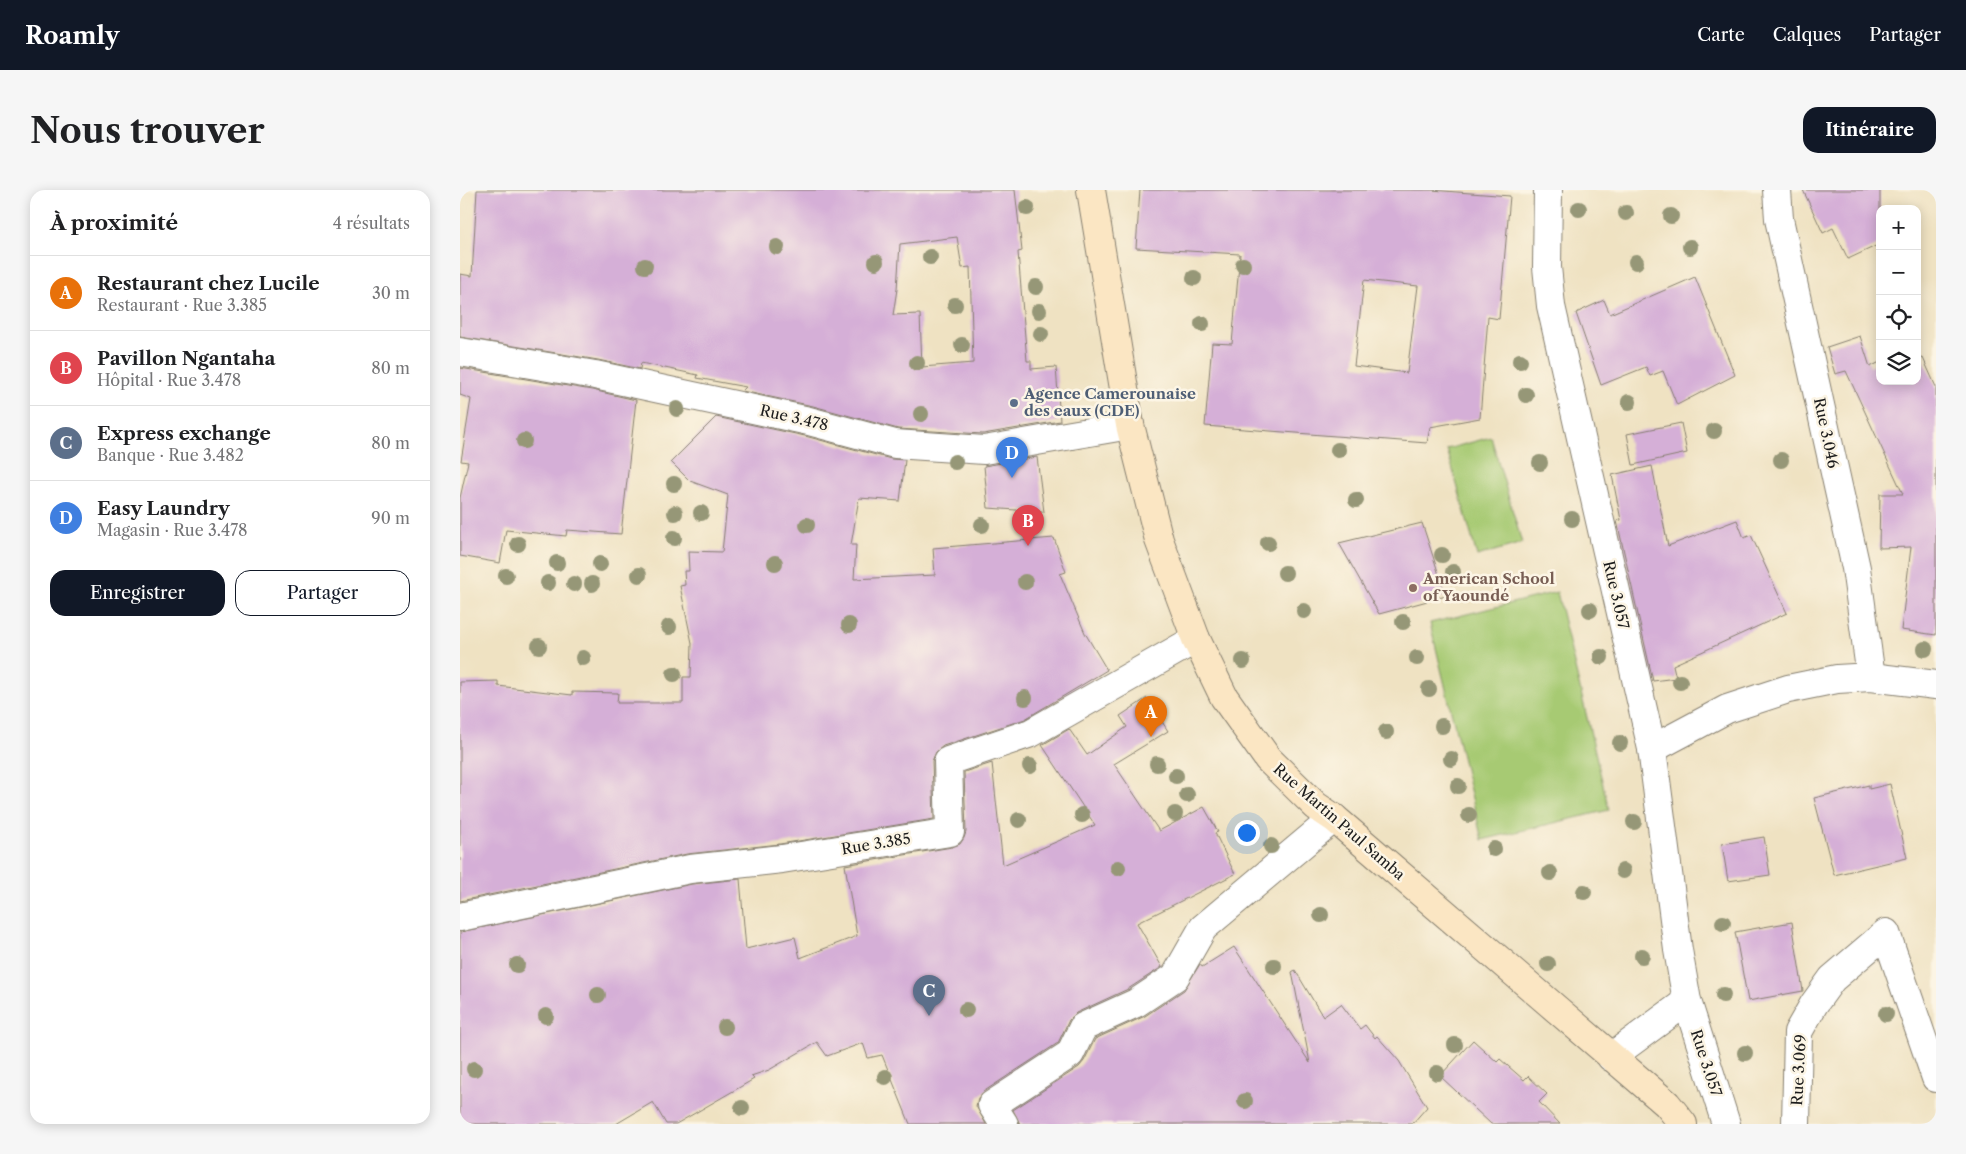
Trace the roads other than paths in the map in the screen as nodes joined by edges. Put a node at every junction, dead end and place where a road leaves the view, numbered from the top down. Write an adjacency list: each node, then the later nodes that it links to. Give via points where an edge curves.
1 (1091, 190): 5 (main road, Rue Martin Paul Samba)
2 (1548, 190): 9 (street, Rue 3.057, via 1547,267 1551,306)
3 (1777, 190): 7 (street, Rue 3.046, via 1779,219 1856,568)
4 (460, 352): 5 (street, Rue 3.478, via 595,375 809,421 894,444 984,450)
5 (1130, 425): 6 (main road, Rue Martin Paul Samba, via 1159,540)
6 (1196, 639): 10 (main road, Rue Martin Paul Samba, via 1224,698 1268,760 1316,806); 11 (street, Rue 3.385, via 1031,733 948,761 950,832 782,859 690,868)
7 (1872, 676): 8 (street); 9 (street, via 1788,689 1727,709)
8 (1936, 685)
9 (1652, 749): 12 (street, Rue 3.057)
10 (1334, 818): 13 (main road, Rue Martin Paul Samba); 15 (street, via 1203,928 1175,977 1136,1003 1083,1027 1070,1054)
11 (460, 917)
12 (1687, 1001): 13 (street); 17 (street, Rue 3.057)
13 (1611, 1057): 16 (main road, Rue Martin Paul Samba, via 1666,1104)
14 (1936, 1078): 18 (street, Rue 3.069, via 1886,933 1832,979 1798,1032)
15 (998, 1115)
16 (1683, 1124)
17 (1726, 1124)
18 (1796, 1124)

